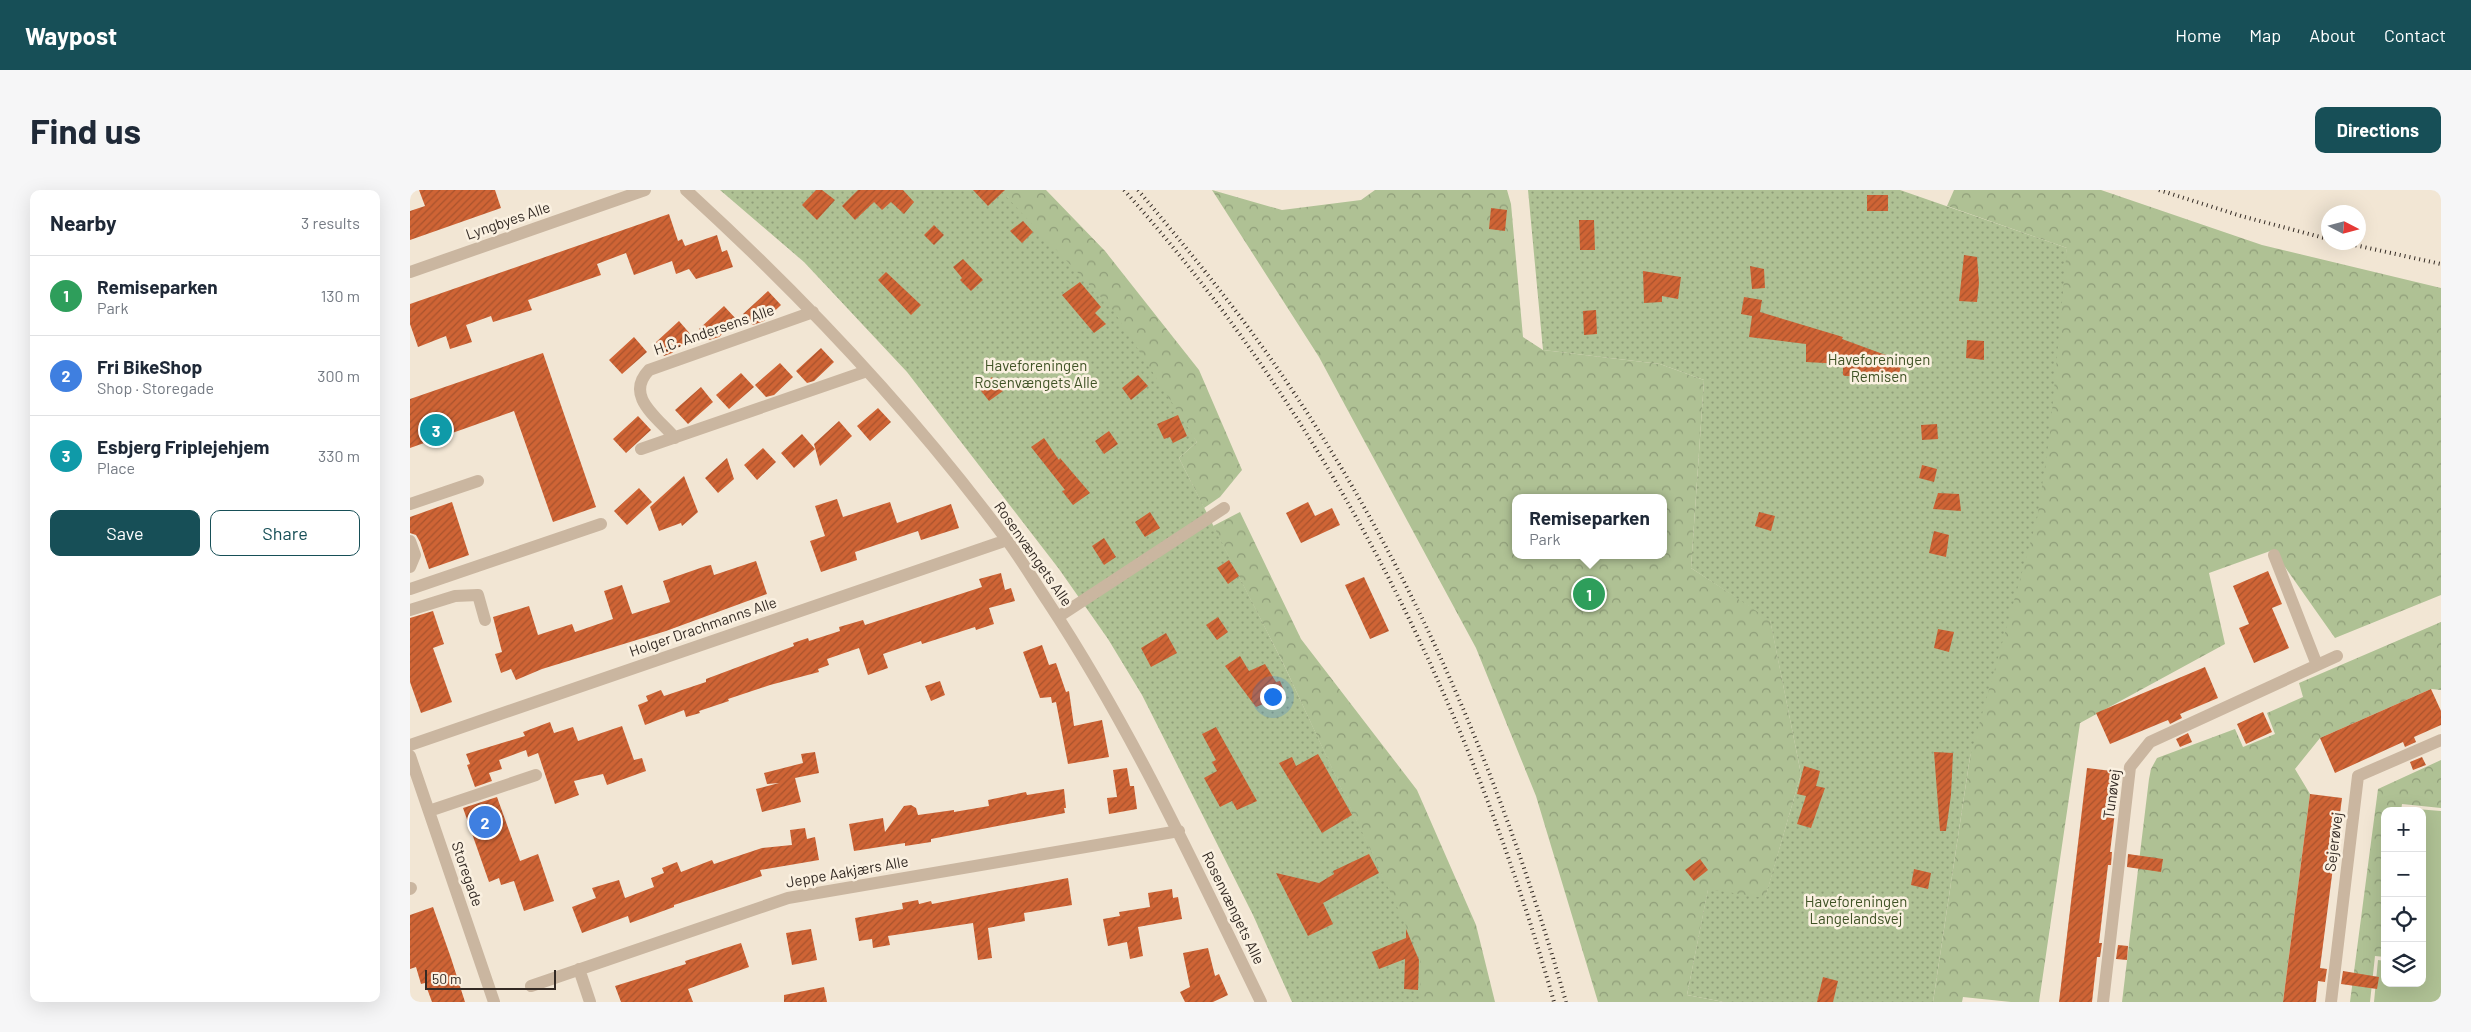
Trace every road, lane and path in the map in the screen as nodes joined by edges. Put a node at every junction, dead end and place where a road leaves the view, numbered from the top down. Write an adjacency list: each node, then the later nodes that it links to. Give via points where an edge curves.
1 (645, 190): 3 (street, Lyngbyes Alle)
2 (686, 190): 4 (street, Rosenvængets Alle)
3 (410, 272)
4 (813, 312): 5 (street, Rosenvængets Alle); 6 (street, H.C. Andersens Alle, via 649,370 640,382 640,399)
5 (867, 371): 6 (street); 12 (street, Rosenvængets Alle, via 918,428)
6 (675, 438): 7 (street)
7 (641, 449)
8 (478, 481): 9 (street)
9 (410, 504)
10 (1224, 508): 18 (street)
11 (601, 524): 16 (street)
12 (1007, 540): 18 (street, Rosenvængets Alle); 23 (street, Holger Drachmanns Alle)
13 (410, 541): 15 (street, via 415,555)
14 (2274, 555): 21 (street)
15 (410, 567)
16 (410, 588)
17 (410, 610): 19 (street, via 455,596 478,595)
18 (1058, 617): 27 (street, Rosenvængets Alle, via 1090,668)
19 (485, 620)
20 (2337, 656): 21 (street, Tunøvej)
21 (2317, 665): 33 (street, Tunøvej, via 2150,742 2130,767)
22 (2441, 740): 34 (street, Sejerøvej, via 2358,776)
23 (410, 745)
24 (410, 756): 26 (street, Storegade)
25 (536, 775): 26 (street)
26 (429, 811): 30 (street, Storegade)
27 (1179, 831): 28 (street, Jeppe Aakjærs Alle, via 788,898); 32 (street, Rosenvængets Alle)
28 (579, 969): 29 (street, Jeppe Aakjærs Alle); 31 (street)
29 (531, 986)
30 (494, 1002)
31 (590, 1002)
32 (1261, 1002)
33 (2103, 1002)
34 (2331, 1002)

